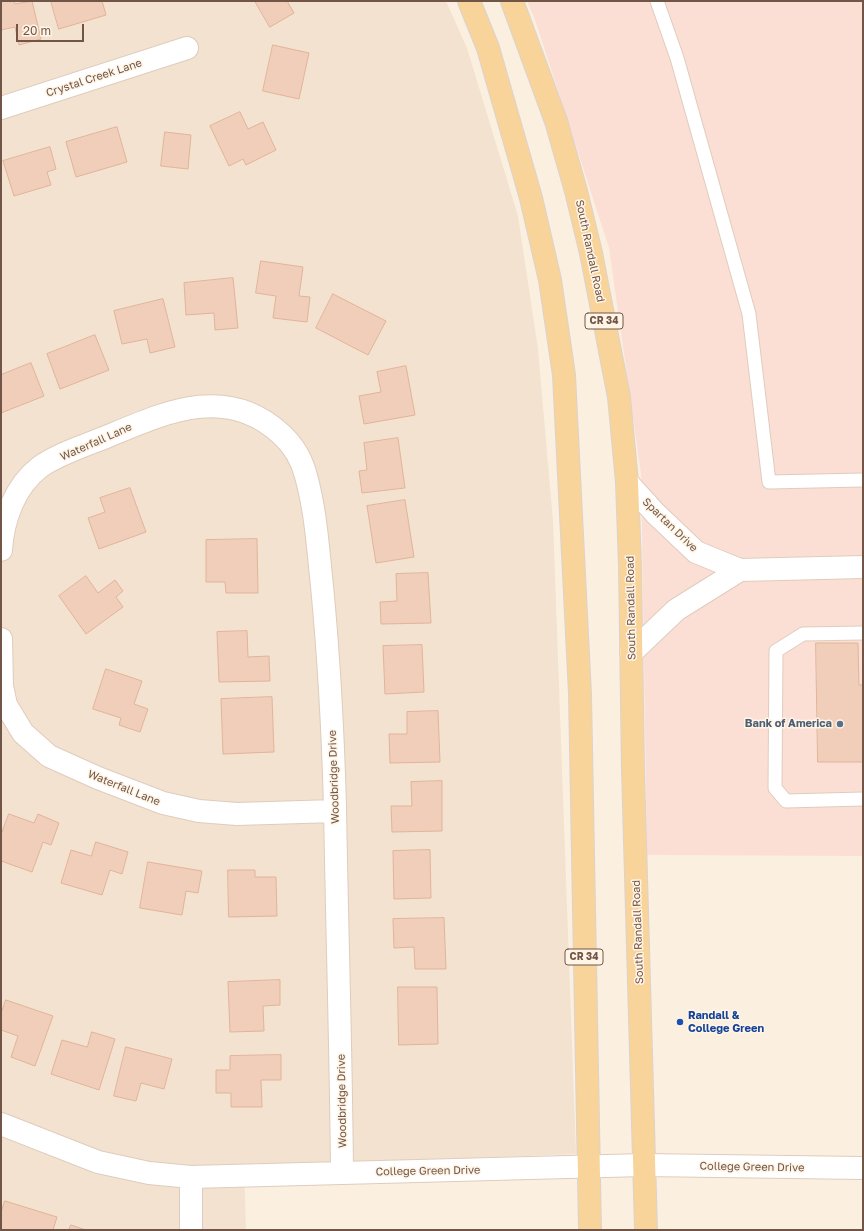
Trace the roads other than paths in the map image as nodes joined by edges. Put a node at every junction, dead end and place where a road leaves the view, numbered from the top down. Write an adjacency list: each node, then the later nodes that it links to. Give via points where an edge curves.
1 (470, 1): 19 (main road, CR 34, via 488,48 532,198 550,280 564,375 580,694)
2 (512, 1): 8 (main road, South Randall Road / CR 34, via 556,121 591,253 619,398)
3 (657, 1): 7 (lane, via 677,58 749,314 769,482)
4 (187, 48): 5 (street, Crystal Creek Lane)
5 (1, 108)
6 (244, 412): 9 (street, Waterfall Lane, via 211,405 176,409 74,450 40,467 24,484 8,509); 16 (street, Woodbridge Drive, via 272,426 291,445 301,461 310,492 318,545 327,643)
7 (863, 480)
8 (627, 482): 11 (street, Spartan Drive, via 696,552); 14 (main road, South Randall Road / CR 34)
9 (1, 550)
10 (863, 567): 11 (street, Spartan Drive)
11 (740, 570): 14 (street, via 676,610)
12 (863, 633): 15 (lane, via 803,634 776,651 775,694 775,788 786,802)
13 (1, 640): 16 (street, Waterfall Lane, via 2,686 6,705 23,732 49,756 163,803 199,811 237,814)
14 (631, 652): 18 (main road, South Randall Road / CR 34)
15 (863, 799)
16 (335, 811): 21 (street, Woodbridge Drive, via 340,964)
17 (1, 1124): 22 (street, College Green Drive, via 98,1162)
18 (644, 1165): 19 (street, College Green Drive); 20 (street, College Green Drive); 25 (main road, South Randall Road / CR 34)
19 (589, 1166): 21 (street, College Green Drive); 24 (main road, CR 34)
20 (863, 1168)
21 (342, 1172): 22 (street, College Green Drive)
22 (191, 1177): 23 (street)
23 (191, 1230)
24 (590, 1230)
25 (646, 1230)

